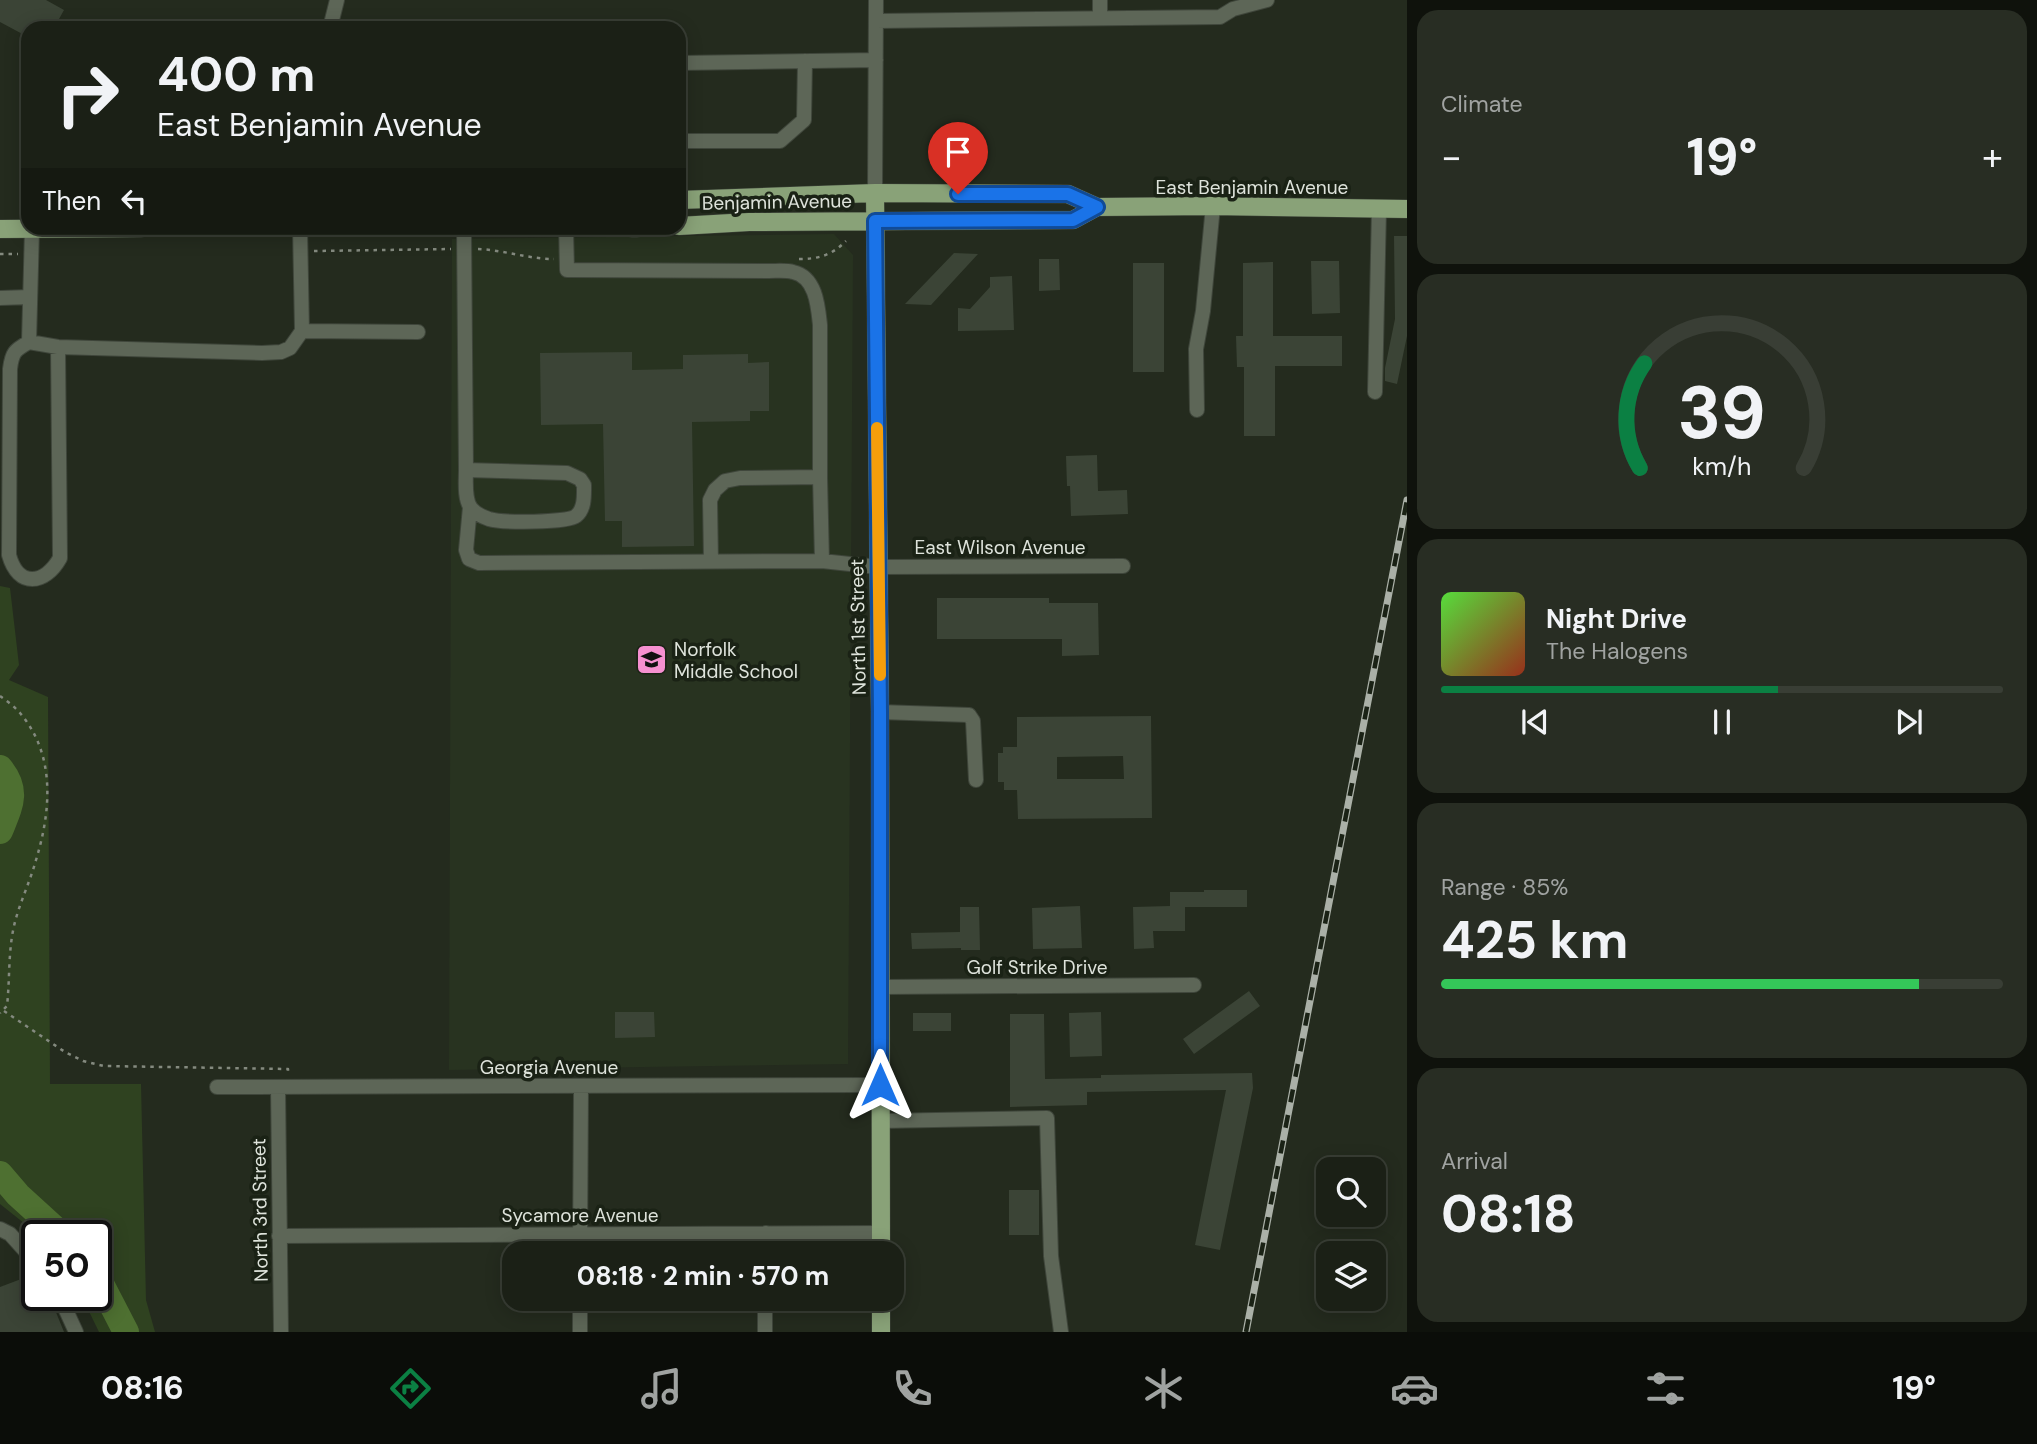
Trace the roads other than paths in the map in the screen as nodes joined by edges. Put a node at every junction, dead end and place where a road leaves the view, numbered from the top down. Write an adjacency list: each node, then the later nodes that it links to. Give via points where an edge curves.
1 (337, 0): 6 (street)
2 (876, 0): 7 (street, North 1st Street)
3 (1100, 0): 5 (street)
4 (1267, 0): 5 (street, via 1220,17)
5 (1100, 18): 7 (street)
6 (332, 21)
7 (876, 21): 8 (street, North 1st Street)
8 (876, 60): 9 (street); 12 (street, North 1st Street)
9 (805, 61): 10 (street); 11 (street, via 804,120 780,141)
10 (686, 63)
11 (686, 141)
12 (875, 193): 13 (main road, Benjamin Avenue); 15 (main road, East Benjamin Avenue, via 1068,194); 18 (main road, North 1st Street)
13 (686, 200)
14 (1213, 206): 15 (main road, East Benjamin Avenue); 16 (main road, East Benjamin Avenue); 33 (street, via 1196,349)
15 (1097, 207): 18 (main road, East Benjamin Avenue, via 1073,220)
16 (1379, 209): 17 (main road, East Benjamin Avenue); 32 (street)
17 (1407, 209)
18 (875, 221): 19 (main road, Benjamin Avenue); 40 (main road, North 1st Street)
19 (686, 226)
20 (0, 229): 21 (main road)
21 (21, 229)
22 (32, 235): 26 (street)
23 (300, 235): 28 (street)
24 (464, 235): 34 (street)
25 (566, 235): 35 (street, via 567,270 781,271 806,277 818,302 820,325)
26 (30, 297): 27 (street); 30 (street)
27 (0, 298)
28 (302, 331): 29 (street); 31 (street, via 290,348 281,352)
29 (418, 332)
30 (29, 342): 31 (street); 31 (street, via 15,350 10,369 9,555 12,566 30,579 43,578 60,558)
31 (58, 347)
32 (1375, 392)
33 (1197, 410)
34 (466, 470): 36 (street); 36 (street, via 567,473 584,485 583,507 569,519 490,520)
35 (820, 477): 37 (street); 38 (street, via 725,481 710,500)
36 (470, 507): 38 (street, East Wilson Avenue, via 466,550 469,559 479,563)
37 (822, 561): 38 (street, East Wilson Avenue); 40 (street, East Wilson Avenue)
38 (711, 562)
39 (1123, 566): 40 (street, East Wilson Avenue)
40 (878, 567): 41 (main road, North 1st Street)
41 (880, 712): 42 (street, via 969,715); 44 (main road, North 1st Street)
42 (976, 780)
43 (1194, 985): 44 (street, Golf Strike Drive)
44 (880, 987): 45 (main road, North 1st Street)
45 (880, 1085): 48 (street, Georgia Avenue); 49 (main road, North 1st Street)
46 (217, 1087): 47 (street, Georgia Avenue)
47 (284, 1087): 48 (street, Georgia Avenue); 54 (street, North 3rd Street)
48 (580, 1087): 53 (street)
49 (880, 1121): 52 (main road, North 1st Street); 68 (street, via 1047,1118 1051,1256)
50 (0, 1229): 58 (street)
51 (766, 1233): 52 (street, Sycamore Avenue); 53 (street, Sycamore Avenue); 56 (street)
52 (881, 1233): 57 (main road, North 1st Street)
53 (580, 1234): 54 (street, Sycamore Avenue); 55 (street)
54 (279, 1236): 64 (street, North 3rd Street)
55 (580, 1241)
56 (766, 1241)
57 (881, 1241)
58 (21, 1246)
59 (66, 1311): 63 (street)
60 (580, 1311): 65 (street)
61 (765, 1311): 66 (street)
62 (881, 1311): 67 (main road)
63 (76, 1332)
64 (281, 1332)
65 (580, 1332)
66 (765, 1332)
67 (881, 1332)
68 (1061, 1332)

